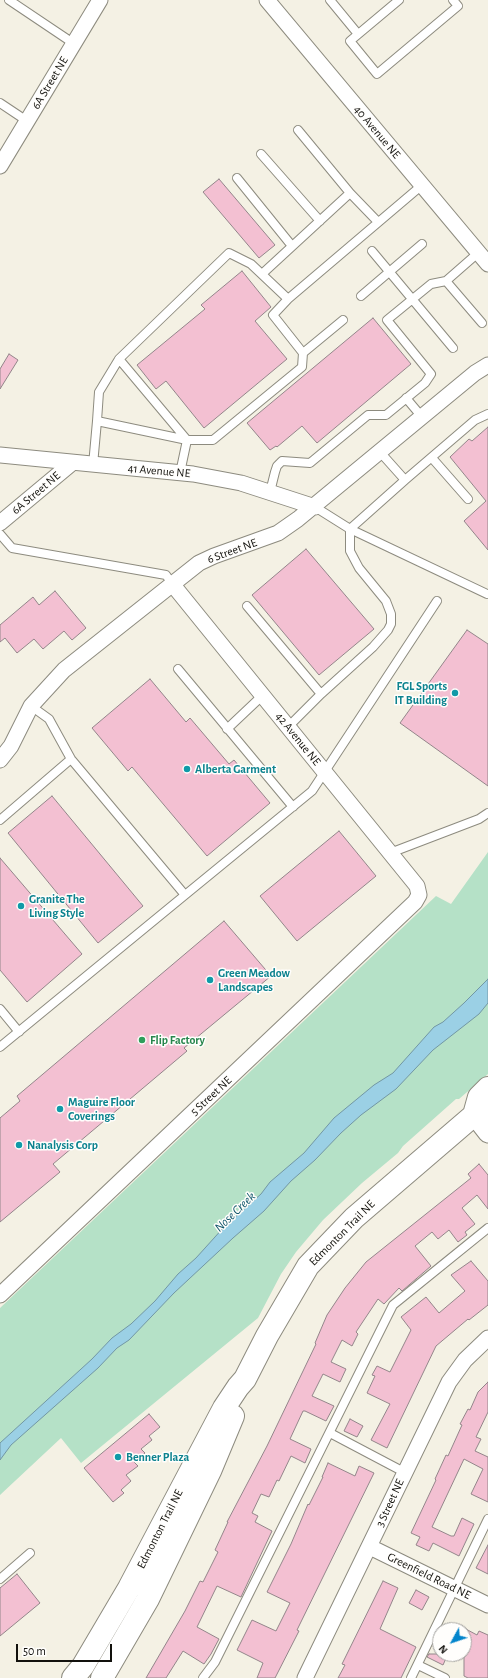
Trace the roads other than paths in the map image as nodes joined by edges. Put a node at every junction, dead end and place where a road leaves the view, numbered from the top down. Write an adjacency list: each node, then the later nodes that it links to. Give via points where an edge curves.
1 (9, 0): 8 (lane)
2 (100, 0): 8 (street, 6A Street NE)
3 (266, 0): 15 (street, 40 Avenue NE)
4 (330, 0): 7 (lane)
5 (399, 0): 7 (lane)
6 (453, 0): 7 (lane, via 458,6 377,74 350,41)
7 (358, 34)
8 (73, 44): 10 (street, 6A Street NE)
9 (0, 103): 10 (lane)
10 (27, 121): 13 (street, 6A Street NE)
11 (298, 130): 16 (lane)
12 (261, 154): 17 (lane)
13 (0, 166)
14 (237, 178): 20 (lane)
15 (421, 186): 18 (lane); 22 (street, 40 Avenue NE)
16 (350, 193): 17 (lane); 18 (lane)
17 (320, 221): 20 (lane)
18 (378, 222): 29 (lane)
19 (422, 244): 24 (lane)
20 (292, 246): 25 (lane)
21 (372, 251): 24 (lane)
22 (478, 252): 23 (street, 40 Avenue NE); 26 (lane)
23 (488, 264)
24 (390, 271): 27 (lane); 28 (lane)
25 (262, 274): 29 (lane); 34 (lane, via 251,264 229,253)
26 (446, 281): 28 (lane, via 431,284); 31 (lane)
27 (361, 296)
28 (413, 298): 32 (lane); 36 (lane, via 387,320 431,374 425,383)
29 (288, 299): 33 (lane, via 273,315)
30 (343, 320): 33 (lane)
31 (482, 323)
32 (453, 348)
33 (303, 353): 40 (lane, via 302,367 213,440)
34 (119, 359): 39 (lane, via 99,392); 40 (lane)
35 (488, 365): 38 (street, 6 Street NE)
36 (406, 398): 38 (lane); 48 (lane, via 386,415 368,415 310,463 282,461 277,466)
37 (488, 414): 43 (lane, via 476,420)
38 (422, 417): 41 (street, 6 Street NE)
39 (97, 421): 40 (lane); 45 (lane)
40 (187, 440): 46 (lane)
41 (380, 452): 47 (lane); 50 (street, 6 Street NE)
42 (0, 455): 44 (street, 41 Avenue NE)
43 (432, 458): 47 (lane); 49 (lane)
44 (72, 463): 45 (street, 41 Avenue NE); 51 (street, 6A Street NE)
45 (93, 465): 46 (street, 41 Avenue NE)
46 (180, 473): 48 (street, 41 Avenue NE, via 241,483)
47 (405, 480): 52 (lane)
48 (270, 492): 50 (street, 41 Avenue NE)
49 (468, 499)
50 (315, 507): 52 (lane); 54 (street, 6 Street NE, via 278,533 198,563)
51 (0, 523)
52 (350, 529): 55 (lane); 59 (lane, via 350,552 359,568 386,601 391,614 391,624 373,647)
53 (0, 534): 54 (lane, via 12,548 166,575)
54 (173, 585): 60 (street, 42 Avenue NE); 61 (street, 6 Street NE, via 64,670)
55 (487, 594)
56 (437, 601): 66 (lane)
57 (248, 606): 59 (lane)
58 (178, 669): 63 (lane)
59 (321, 694): 62 (lane)
60 (263, 695): 62 (street, 42 Avenue NE); 63 (lane)
61 (31, 706): 64 (lane, via 49,719); 65 (street, 6 Street NE, via 11,746)
62 (288, 727): 66 (street, 42 Avenue NE)
63 (227, 729): 67 (lane)
64 (72, 759): 69 (lane); 71 (lane)
65 (0, 760)
66 (324, 772): 67 (lane, via 312,791); 70 (street, 42 Avenue NE)
67 (293, 807): 71 (lane)
68 (488, 813): 70 (lane, via 479,819)
69 (0, 820)
70 (390, 853): 72 (street, 42 Avenue NE, via 417,886)
71 (185, 895): 74 (lane)
72 (419, 895): 80 (street, 5 Street NE, via 415,902)
73 (0, 1009): 74 (lane)
74 (19, 1032): 75 (lane)
75 (0, 1047)
76 (488, 1088): 77 (main road, via 479,1097)
77 (481, 1114): 78 (street); 82 (main road, Edmonton Trail NE, via 354,1218 308,1266)
78 (488, 1133)
79 (488, 1228): 83 (lane, via 393,1305)
80 (0, 1295)
81 (488, 1338): 84 (street, 3 Street NE, via 465,1360 449,1382)
82 (245, 1379): 92 (main road, Edmonton Trail NE, via 224,1408 129,1588 83,1666); 93 (main road, Edmonton Trail NE, via 245,1390 210,1471 148,1599)
83 (330, 1433): 84 (lane); 94 (lane, via 215,1662)
84 (404, 1472): 86 (street, 3 Street NE)
85 (488, 1519): 89 (lane)
86 (370, 1547): 89 (street, Greenfield Road NE); 95 (street, 3 Street NE)
87 (30, 1553): 88 (lane)
88 (0, 1579)
89 (455, 1589): 90 (street, Greenfield Road NE); 91 (lane)
90 (488, 1605)
91 (418, 1665): 96 (lane); 97 (lane)
92 (73, 1678)
93 (102, 1678)
94 (203, 1678)
95 (305, 1678)
96 (411, 1678)
97 (445, 1678)

